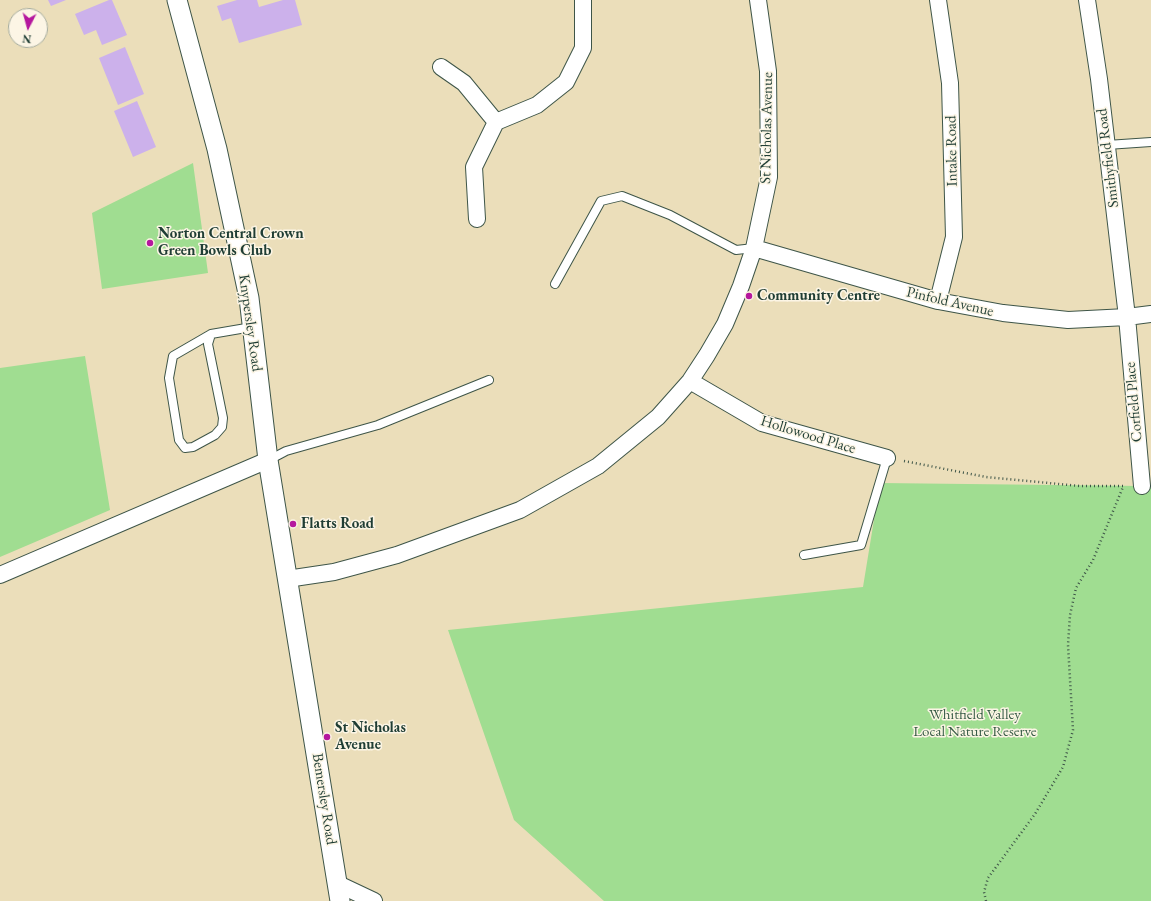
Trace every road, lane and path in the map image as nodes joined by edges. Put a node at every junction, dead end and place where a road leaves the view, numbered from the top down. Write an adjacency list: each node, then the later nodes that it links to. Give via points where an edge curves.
1 (177, 0): 16 (street, Knypersley Road, via 217,150 249,298)
2 (583, 0): 7 (street, via 584,48 566,82 537,105)
3 (758, 0): 11 (street, St Nicholas Avenue, via 768,71 769,177)
4 (938, 0): 13 (street, Intake Road, via 950,83 954,237)
5 (1087, 0): 9 (street, Smithyfield Road)
6 (441, 67): 7 (street, via 464,83)
7 (496, 122): 10 (street, via 474,167)
8 (1151, 142): 9 (lane)
9 (1107, 144): 15 (street, Smithyfield Road)
10 (477, 219)
11 (754, 248): 12 (lane, via 736,250 670,215 622,196 601,201); 13 (street, Pinfold Avenue); 19 (street, St Nicholas Avenue, via 725,324)
12 (555, 284)
13 (938, 301): 15 (street, Pinfold Avenue, via 1002,314 1068,320)
14 (1151, 314): 15 (street, Pinfold Avenue)
15 (1127, 317): 23 (street, Corfield Place)
16 (252, 327): 17 (lane); 21 (street, Knypersley Road)
17 (211, 334): 17 (lane, via 208,344 223,418 222,427 215,435 193,447 185,448 179,440 169,378 170,368 173,356)
18 (489, 380): 21 (lane, via 378,425 286,451)
19 (690, 381): 20 (street, Hollowood Place, via 762,423); 26 (street, St Nicholas Avenue, via 658,417 598,466 520,510 397,555 334,572)
20 (887, 458): 22 (path, via 986,477 1080,486); 24 (lane, via 861,545)
21 (268, 460): 25 (street); 26 (street, Knypersley Road)
22 (1123, 486): 23 (path); 29 (path, via 1093,560 1076,588 1070,615 1068,645 1073,730 1063,766 1035,814 988,878 984,892)
23 (1142, 486)
24 (804, 555)
25 (0, 575)
26 (287, 580): 27 (street, Bemersley Road)
27 (339, 893): 28 (street)
28 (374, 901)
29 (986, 901)

